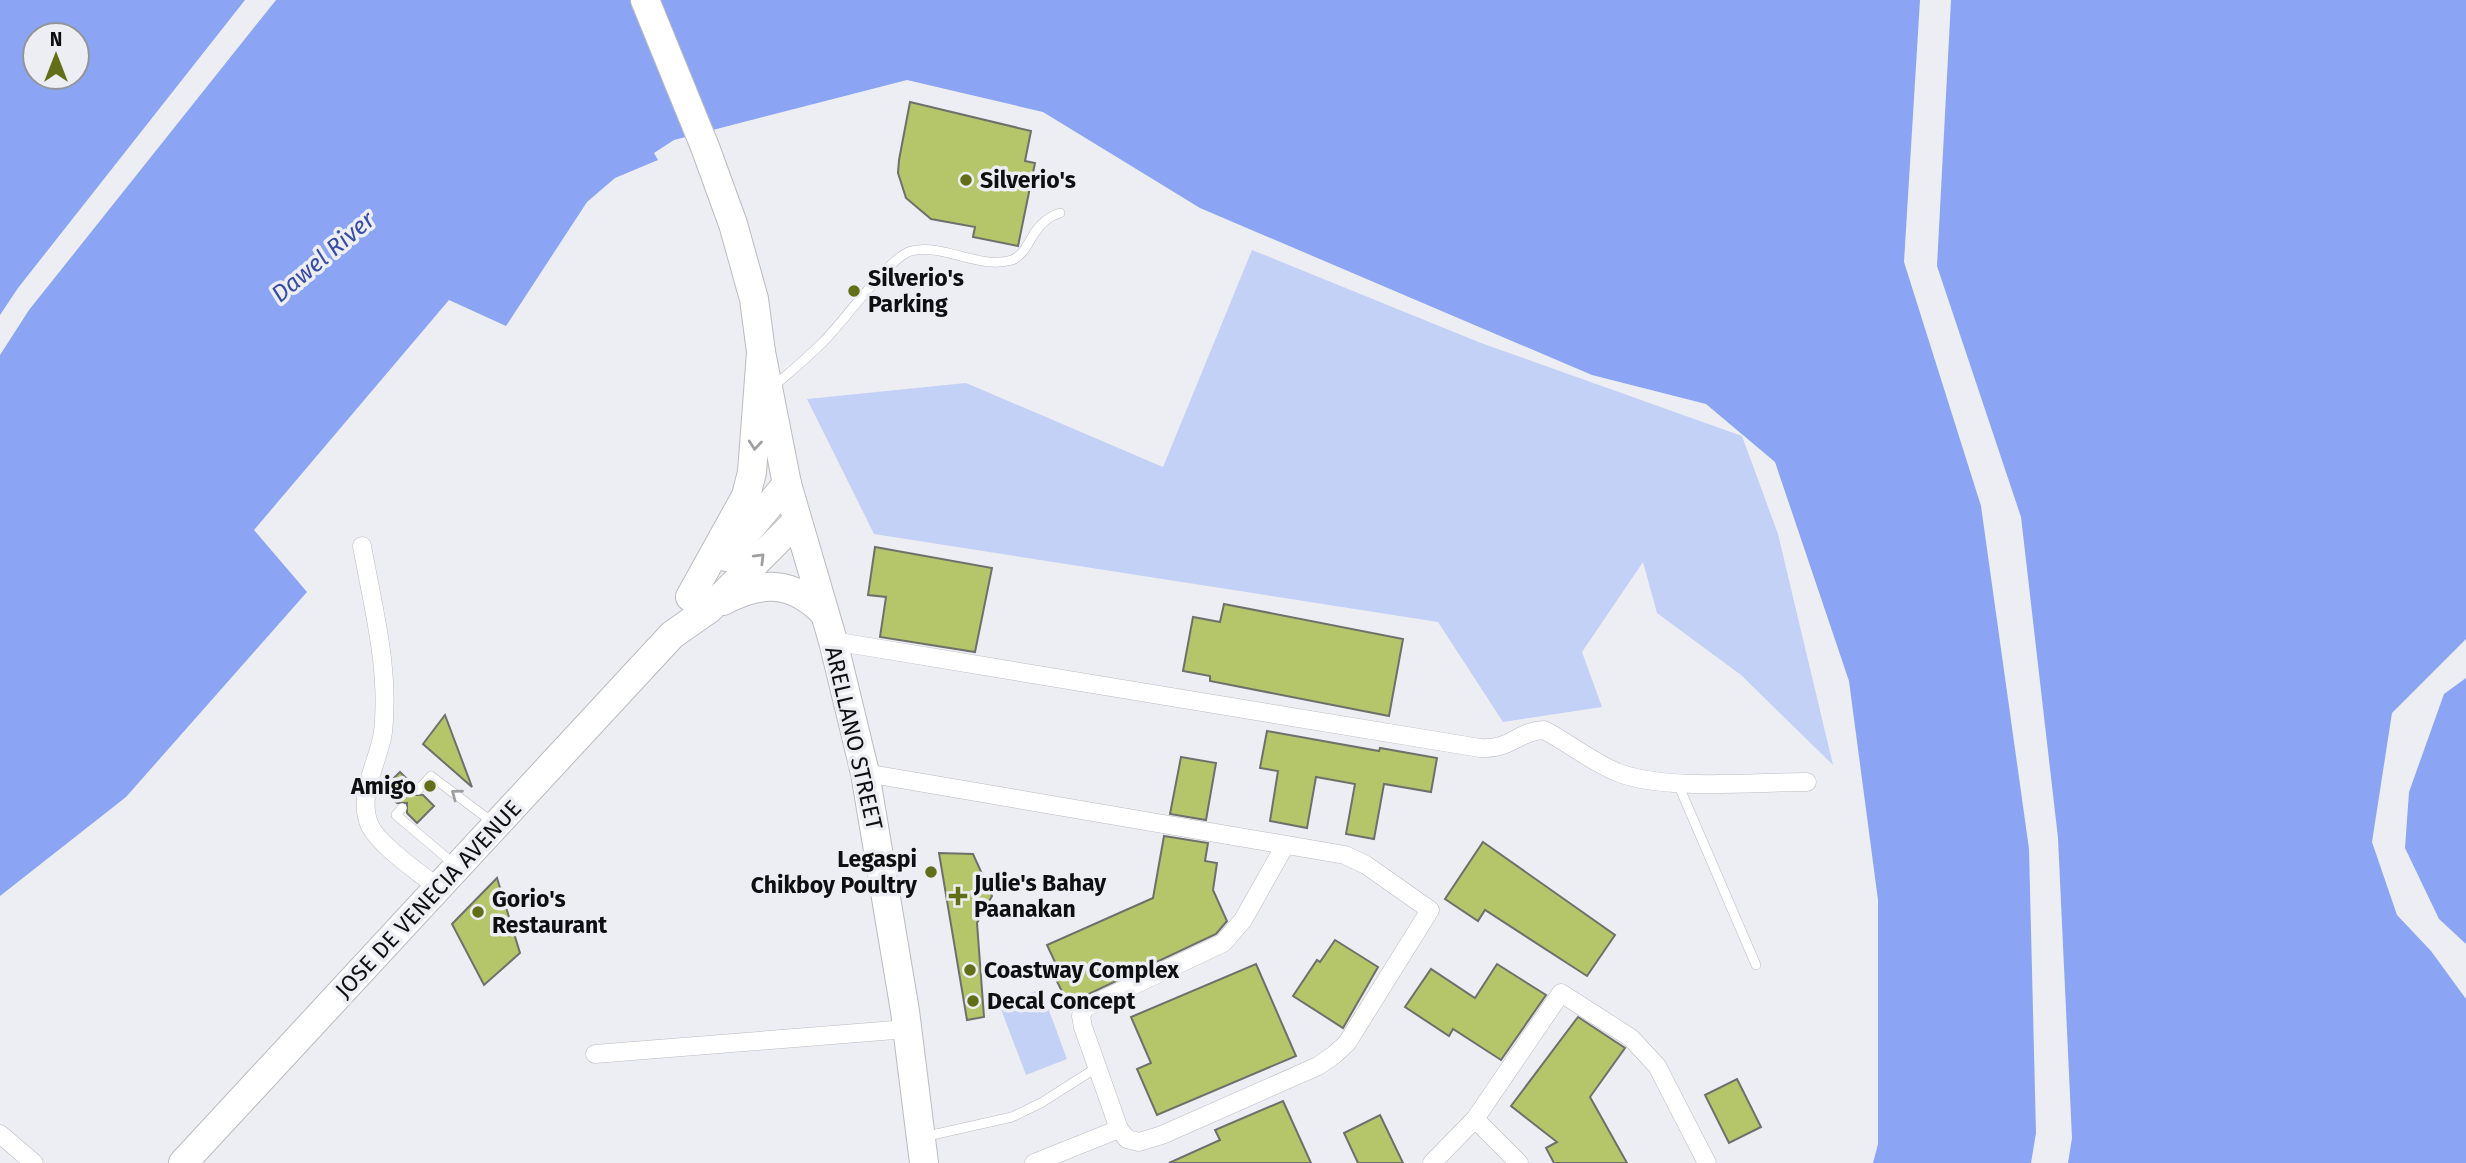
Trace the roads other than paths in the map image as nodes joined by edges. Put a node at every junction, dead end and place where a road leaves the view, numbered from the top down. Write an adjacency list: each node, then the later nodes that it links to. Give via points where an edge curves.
1 (645, 0): 3 (main road, via 705,147 754,299)
2 (1060, 213): 4 (lane, via 1039,224 1020,256 1011,260 926,249 902,255 823,343)
3 (761, 352): 4 (main road, ARELLANO STREET); 8 (main road, one-way to 8, via 755,445 746,496)
4 (769, 391): 5 (main road, ARELLANO STREET)
5 (787, 484): 6 (main road, ARELLANO STREET); 8 (main road, JOSE DE VENECIA AVENUE)
6 (797, 521): 8 (main road, JOSE DE VENECIA AVENUE, one-way to 6); 9 (main road, ARELLANO STREET)
7 (362, 546): 19 (street, via 384,669 385,703 383,735 366,811 380,839)
8 (699, 603): 9 (main road, via 762,586 786,587 806,595); 16 (main road, JOSE DE VENECIA AVENUE)
9 (824, 613): 10 (main road, ARELLANO STREET)
10 (833, 641): 11 (main road, ARELLANO STREET); 12 (street, via 1480,748 1497,749 1533,730 1544,730 1615,771)
11 (865, 773): 17 (street); 21 (main road, ARELLANO STREET)
12 (1677, 782): 13 (street); 20 (lane)
13 (1807, 782)
14 (418, 790): 16 (lane, one-way to 14, via 431,776)
15 (402, 808): 18 (lane, via 396,815)
16 (496, 825): 18 (main road, JOSE DE VENECIA AVENUE)
17 (1283, 847): 23 (street, via 1243,920 1223,943 1085,1008 1083,1027); 25 (street, via 1345,855 1430,910 1335,1055 1162,1135 1139,1142 1127,1139)
18 (457, 867): 19 (main road, JOSE DE VENECIA AVENUE)
19 (438, 888): 29 (main road, JOSE DE VENECIA AVENUE)
20 (1756, 965)
21 (907, 1029): 22 (street); 27 (main road, ARELLANO STREET)
22 (594, 1054)
23 (1096, 1068): 25 (street); 27 (lane, via 1041,1103)
24 (1475, 1119): 31 (street); 32 (street); 33 (street, via 1562,993 1630,1038 1657,1066)
25 (1119, 1129): 30 (street)
26 (0, 1134): 28 (street)
27 (923, 1150)
28 (34, 1163)
29 (183, 1163)
30 (1034, 1163)
31 (1432, 1163)
32 (1519, 1163)
33 (1707, 1163)

